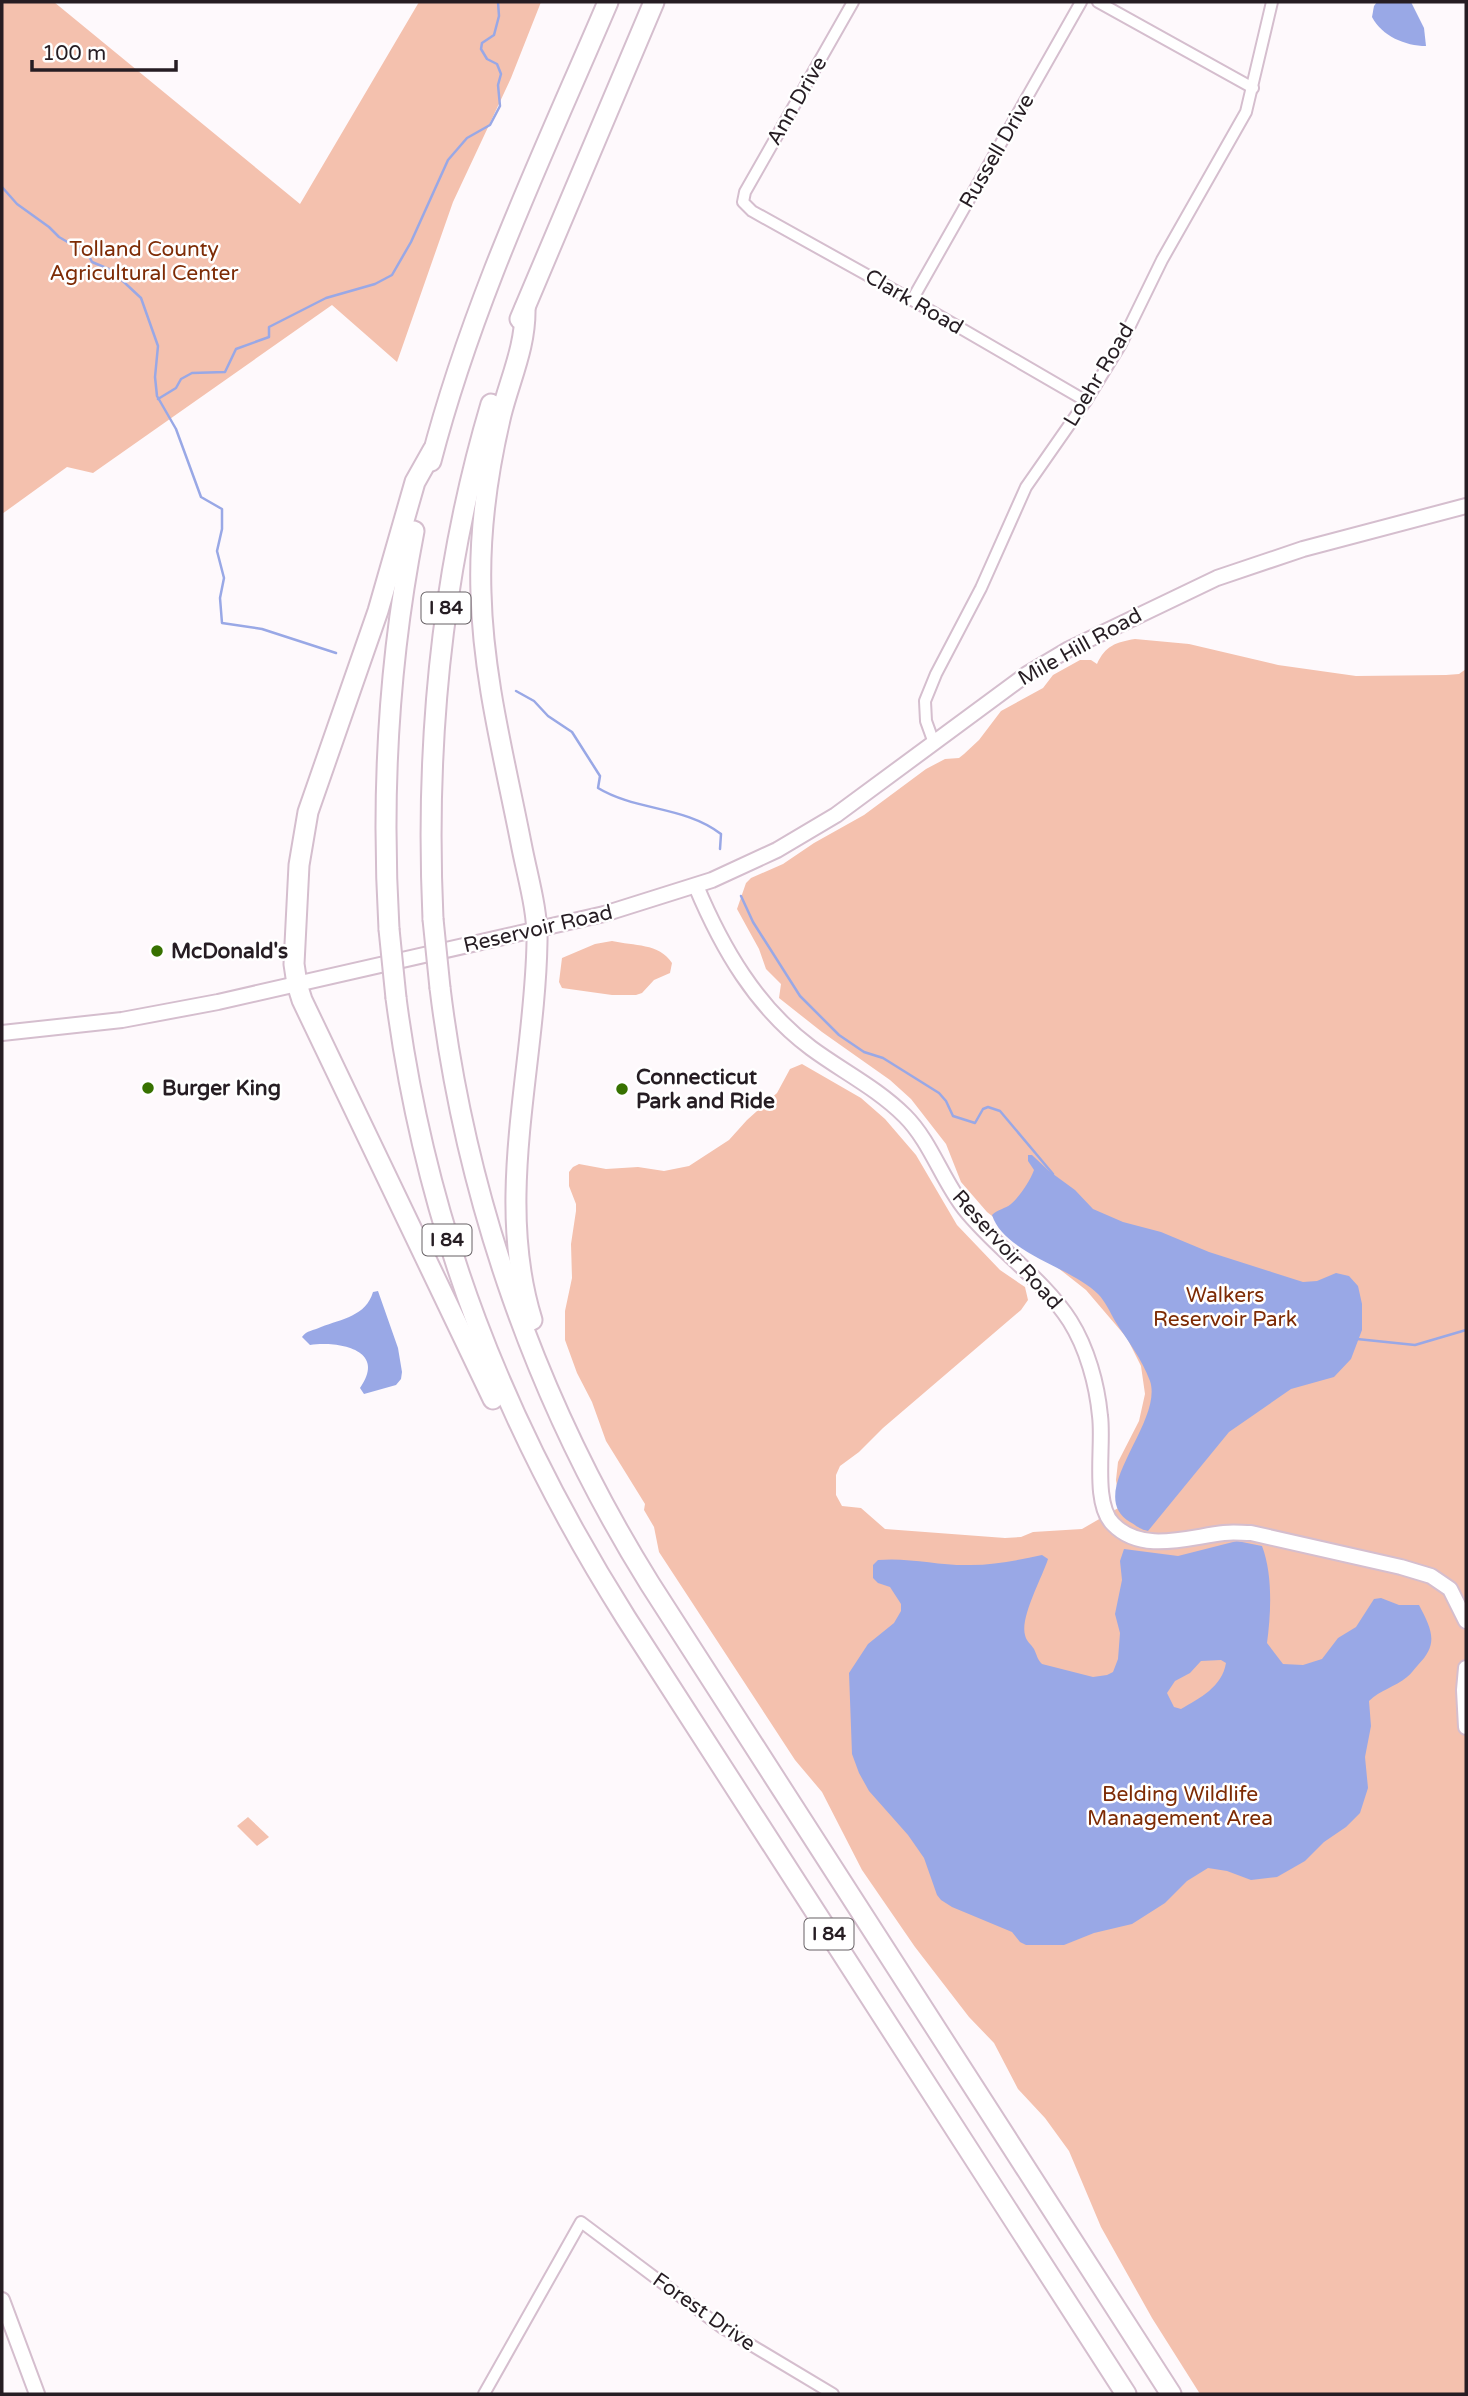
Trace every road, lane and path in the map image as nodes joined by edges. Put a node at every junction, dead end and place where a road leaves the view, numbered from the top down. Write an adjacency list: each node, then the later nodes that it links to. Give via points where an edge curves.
1 (608, 2): 12 (highway, I 84, via 484,295)
2 (654, 2): 10 (highway, I 84)
3 (853, 2): 8 (street, Ann Drive)
4 (1081, 2): 9 (street, Russell Drive)
5 (1098, 2): 7 (street)
6 (1272, 2): 7 (street, Loehr Road)
7 (1253, 88): 11 (street, Loehr Road, via 1246,112)
8 (743, 202): 9 (street, Clark Road, via 751,211)
9 (912, 300): 11 (street, Clark Road)
10 (525, 308): 16 (highway, via 523,342 489,474 481,590 488,673); 19 (highway, I 84, bridge, via 474,466 448,598 432,737 430,815 433,919 457,1097 502,1271)
11 (1086, 401): 14 (street, Loehr Road, via 1026,487 976,599 936,674 925,701)
12 (433, 450): 17 (highway, via 415,482 379,611 309,812 298,884); 20 (highway, I 84, bridge, via 409,559 389,701 385,813 396,998 418,1125 449,1245 486,1351)
13 (1466, 506): 14 (main road, Mile Hill Road, via 1217,578 1069,649)
14 (934, 743): 15 (main road, Mile Hill Road, via 819,826 759,859)
15 (695, 886): 16 (main road, Reservoir Road); 21 (main road, Reservoir Road, via 737,969 764,1002 794,1034 907,1117 964,1209 1069,1319 1098,1399 1101,1495 1116,1527 1133,1537 1162,1542 1251,1533 1401,1567 1431,1576 1450,1589)
16 (537, 930): 17 (main road, Reservoir Road); 19 (highway, via 517,1218 522,1279 543,1354)
17 (297, 984): 18 (main road, Reservoir Road, via 155,1015); 20 (highway, via 508,1430)
18 (2, 1033)
19 (544, 1382): 29 (highway, I 84, via 591,1482 644,1575)
20 (540, 1469): 28 (highway, I 84, via 626,1618)
21 (1466, 1621)
22 (1466, 1668): 23 (main road)
23 (1466, 1727)
24 (2, 2300): 25 (main road)
25 (37, 2394)
26 (484, 2394): 27 (street, Forest Drive, via 581,2222 721,2328)
27 (833, 2394)
28 (1126, 2394)
29 (1171, 2394)

